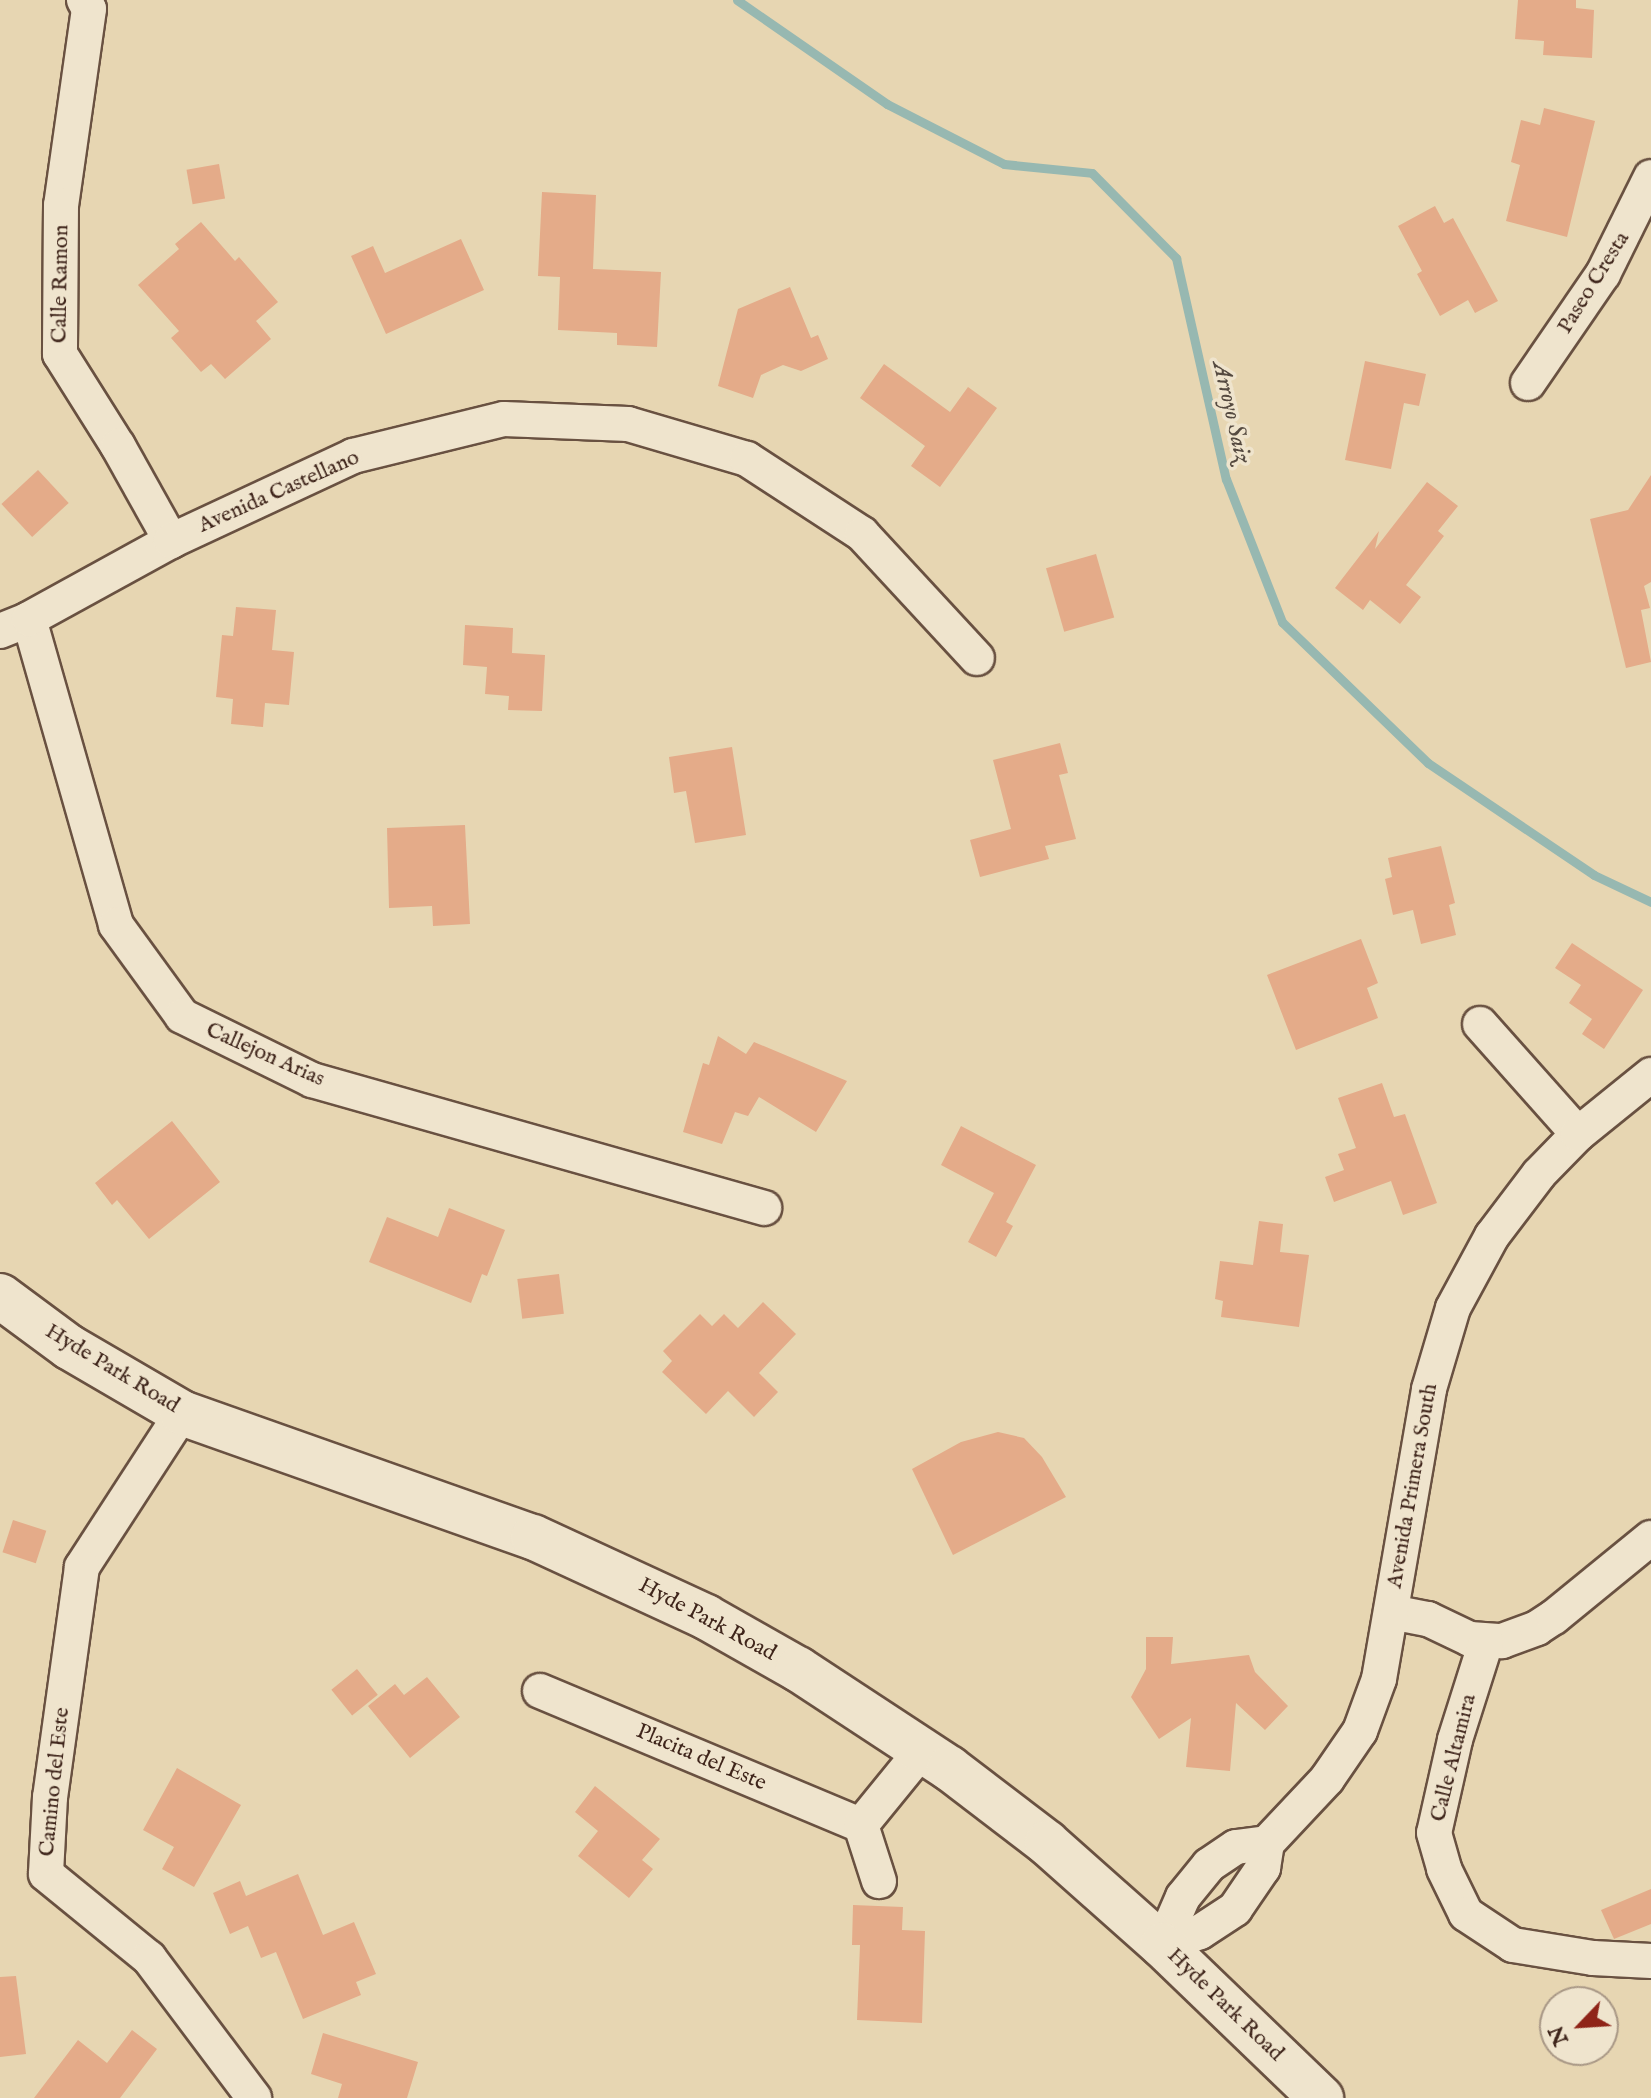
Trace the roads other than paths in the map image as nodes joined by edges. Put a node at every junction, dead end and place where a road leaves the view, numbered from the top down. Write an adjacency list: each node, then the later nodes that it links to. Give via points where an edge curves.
1 (84, 0): 4 (street, Calle Ramon, via 89,9 61,205 60,354)
2 (1651, 177): 3 (street, Paseo Cresta, via 1603,274)
3 (1528, 383)
4 (171, 541): 5 (street, Avenida Castellano); 6 (street, Avenida Castellano, via 353,456 504,419 628,424 747,459 862,534)
5 (14, 625): 10 (street, Callejon Arias, via 116,925 182,1016 312,1080)
6 (977, 658)
7 (1480, 1024): 9 (street)
8 (1651, 1075): 9 (street, Avenida Primera South)
9 (1578, 1134): 14 (street, Avenida Primera South, via 1505,1217 1453,1308 1429,1389)
10 (764, 1208)
11 (0, 1296): 12 (main road, Hyde Park Road, via 69,1347)
12 (182, 1413): 17 (main road, Hyde Park Road, via 472,1513 592,1562 753,1642); 23 (street, Camino del Este, via 82,1567 50,1797 46,1874 149,1958)
13 (1651, 1538): 15 (street, via 1537,1628)
14 (1391, 1612): 15 (street, via 1428,1619); 19 (street, Avenida Primera South, via 1379,1679 1360,1731 1327,1779)
15 (1486, 1642): 22 (street, Calle Altamira, via 1455,1740 1434,1833 1466,1914 1513,1945)
16 (540, 1691): 18 (street, Placita del Este)
17 (923, 1749): 18 (street); 21 (main road, Hyde Park Road, via 1047,1843)
18 (861, 1825): 20 (street)
19 (1267, 1843): 21 (street, Avenida Primera South, via 1263,1868 1235,1909 1200,1932); 21 (street, via 1236,1847 1209,1865 1183,1897)
20 (879, 1881)
21 (1162, 1945): 24 (main road, Hyde Park Road)
22 (1651, 1961)
23 (254, 2098)
24 (1321, 2098)

